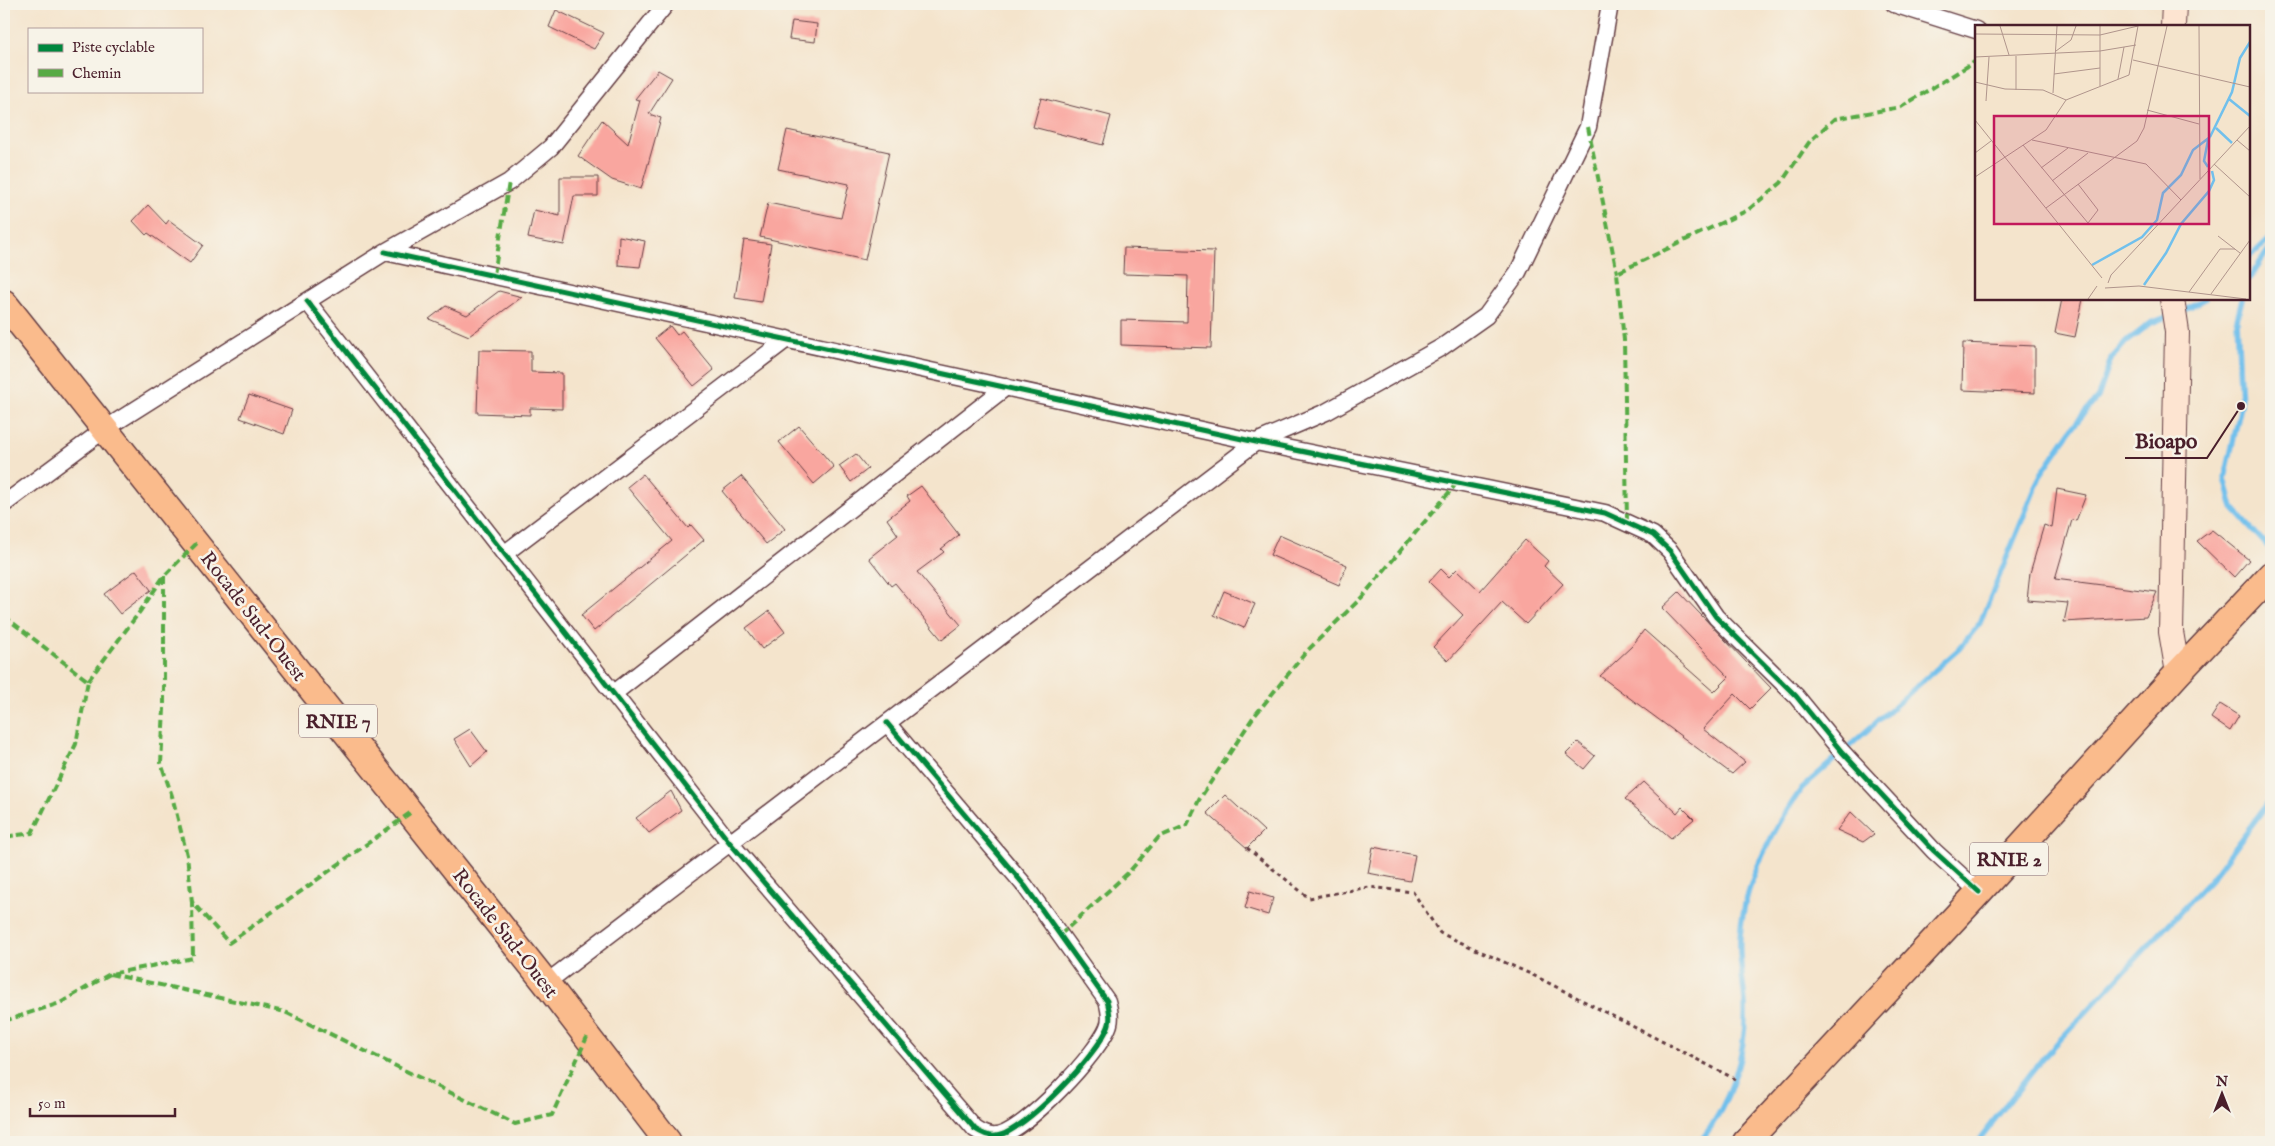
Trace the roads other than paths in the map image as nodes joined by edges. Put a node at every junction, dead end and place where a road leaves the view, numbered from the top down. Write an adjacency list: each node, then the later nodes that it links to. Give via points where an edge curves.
1 (666, 4): 7 (street, via 551,147 509,182)
2 (1610, 4): 14 (street, via 1588,127 1518,272 1486,316 1442,347 1326,412)
3 (1894, 4): 6 (street)
4 (2174, 4): 5 (street)
5 (2173, 25)
6 (1975, 30)
7 (385, 252): 9 (street); 11 (street)
8 (2172, 300): 18 (street, via 2177,332 2171,632)
9 (307, 301): 13 (street); 16 (street)
10 (4, 303): 13 (main road, Rocade Sud-Ouest / RNIE 7)
11 (787, 339): 12 (street); 16 (street)
12 (1006, 387): 14 (street); 19 (street)
13 (106, 429): 15 (street); 23 (main road, Rocade Sud-Ouest / RNIE 7)
14 (1256, 442): 20 (street); 22 (street, via 1585,508 1606,513 1653,535 1670,551 1716,617 1796,696 1842,752 1934,851)
15 (4, 504)
16 (504, 554): 19 (street)
17 (2271, 575): 18 (main road, RNIE 2)
18 (2178, 672): 22 (main road, RNIE 2)
19 (613, 694): 21 (street)
20 (887, 723): 21 (street); 21 (street, via 1025,886 1107,1001 1109,1024 1101,1040 1045,1106 1021,1126 996,1136 985,1135 975,1129)
21 (730, 844): 23 (street)
22 (1979, 892): 25 (main road, RNIE 2)
23 (546, 983): 24 (main road, Rocade Sud-Ouest / RNIE 7)
24 (668, 1142)
25 (1746, 1142)

